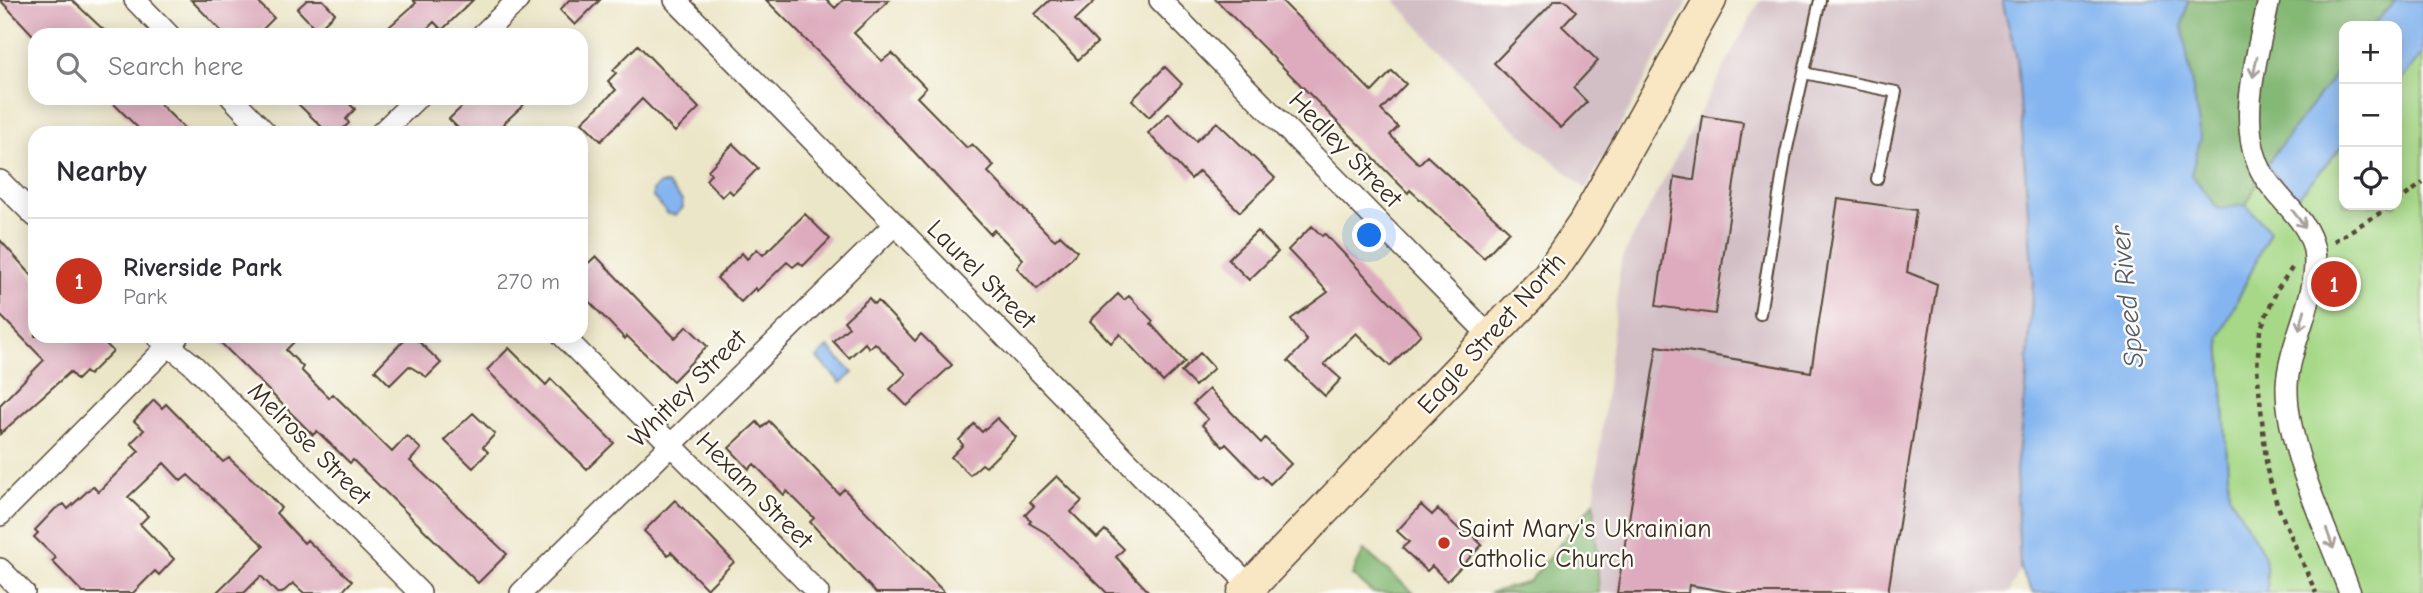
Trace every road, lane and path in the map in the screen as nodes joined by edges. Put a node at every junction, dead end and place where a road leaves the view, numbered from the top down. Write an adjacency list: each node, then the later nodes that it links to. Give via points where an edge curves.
1 (135, 0): 8 (street)
2 (518, 0): 9 (street)
3 (675, 0): 21 (street, Laurel Street)
4 (1160, 0): 24 (street, Hedley Street)
5 (1710, 0): 24 (main road, Eagle Street North, via 1584,224 1547,278)
6 (1821, 0): 10 (lane)
7 (2269, 0): 22 (street, one-way to 22, via 2253,80 2250,139 2265,177 2303,223)
8 (162, 28)
9 (489, 28)
10 (1804, 73): 15 (lane, via 1896,92); 23 (lane)
11 (239, 105): 13 (street)
12 (410, 105): 14 (street)
13 (259, 126)
14 (388, 126)
15 (1877, 179)
16 (0, 181): 19 (street)
17 (2423, 183): 18 (path)
18 (2402, 199)
19 (28, 209)
20 (2385, 210): 22 (path)
21 (894, 225): 28 (street, Whitley Street); 31 (street, Laurel Street)
22 (2315, 253): 36 (street, one-way to 36, via 2287,386 2297,449)
23 (1760, 314)
24 (1492, 338): 31 (main road, Eagle Street North)
25 (164, 343): 29 (street)
26 (172, 343): 33 (street, Melrose Street)
27 (570, 343): 28 (street, Hexam Street)
28 (669, 444): 34 (street, Whitley Street); 35 (street, Hexam Street)
29 (0, 515)
30 (0, 569): 32 (street)
31 (1247, 590)
32 (24, 593)
33 (420, 593)
34 (521, 593)
35 (818, 593)
36 (2350, 593)

